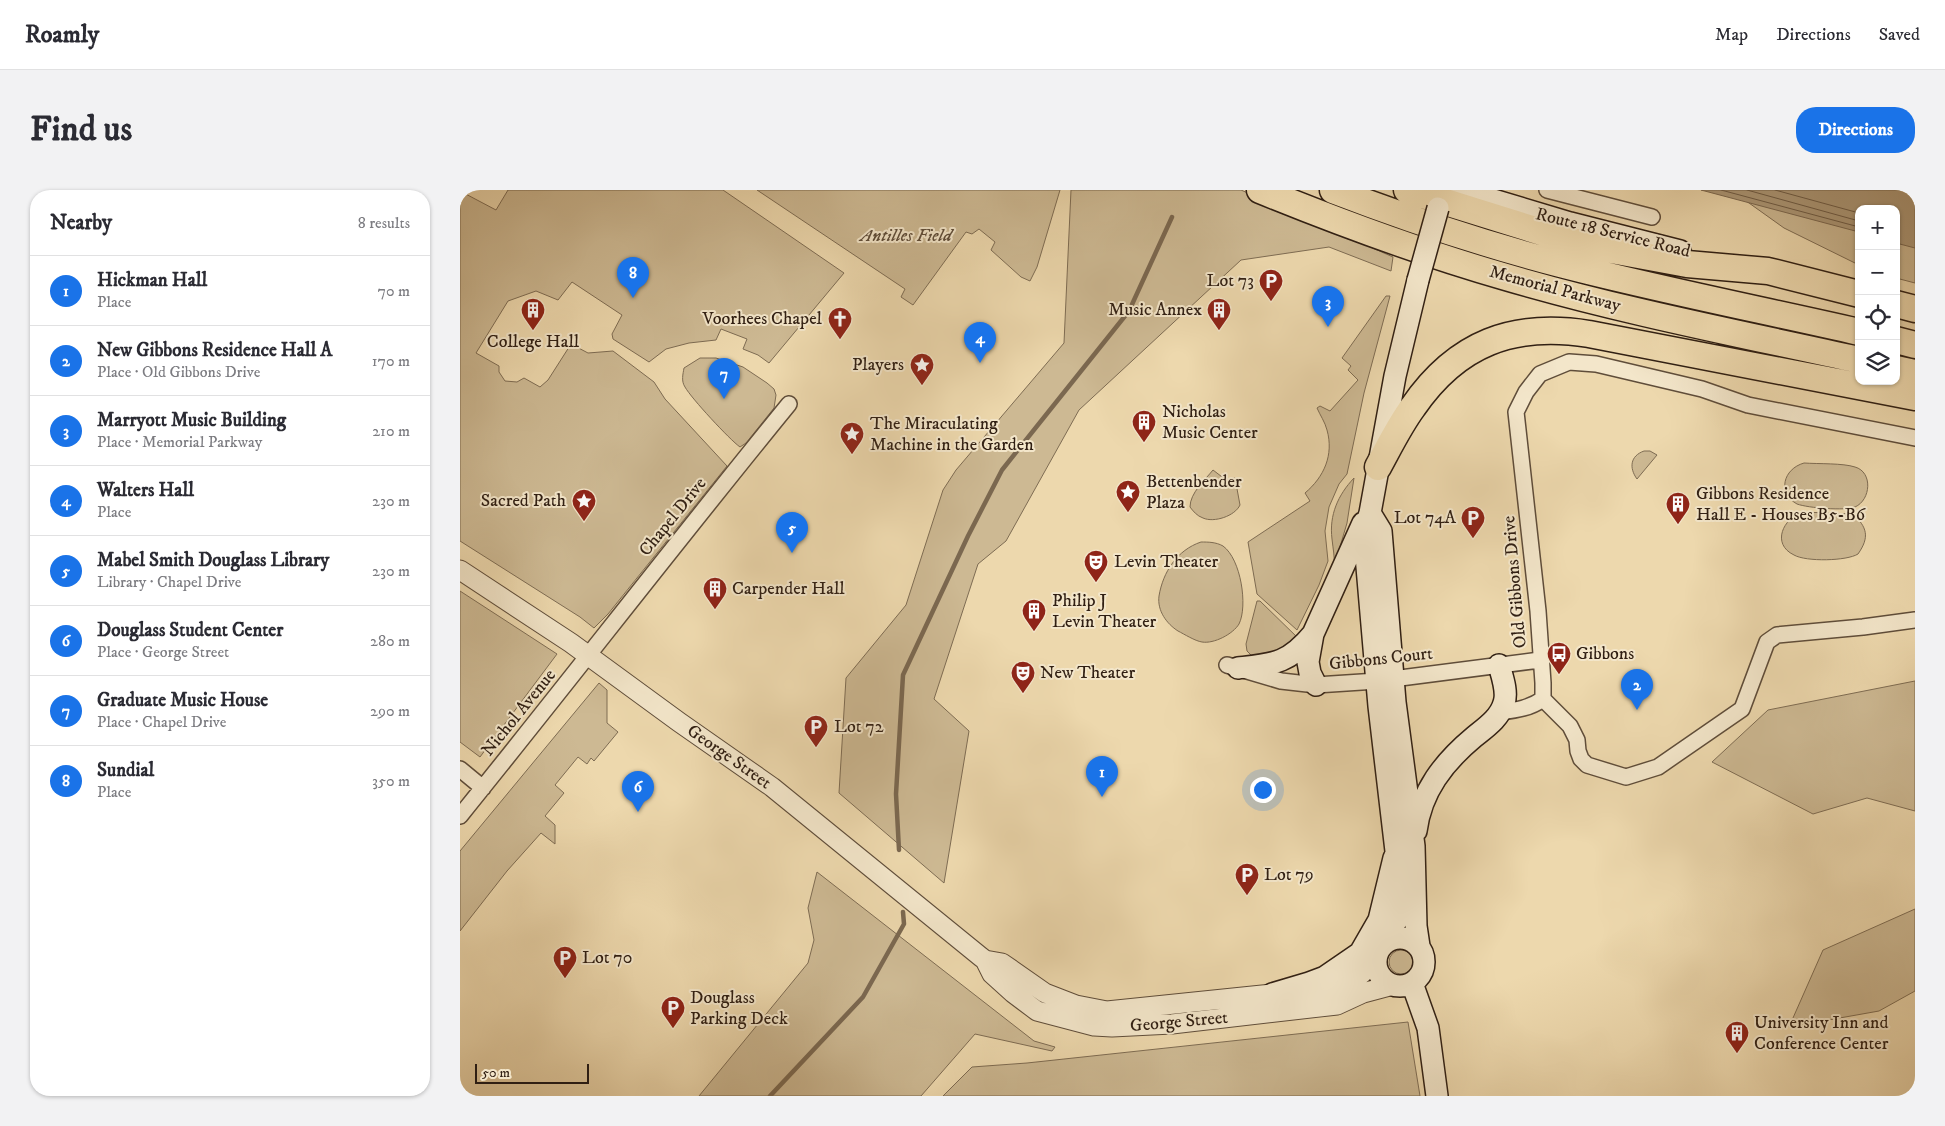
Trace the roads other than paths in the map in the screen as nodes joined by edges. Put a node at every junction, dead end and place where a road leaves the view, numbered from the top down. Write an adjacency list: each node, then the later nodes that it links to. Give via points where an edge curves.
1 (1260, 190): 13 (highway, Memorial Parkway, via 1387,239 1506,277 1647,313)
2 (1333, 190): 10 (highway, Memorial Parkway, via 1409,219 1555,263)
3 (1407, 190): 5 (highway)
4 (1547, 190): 6 (street)
5 (1446, 200): 7 (highway, via 1564,239 1624,254 1768,271); 19 (main road, George Street, bridge, via 1418,280 1394,376)
6 (1652, 217)
7 (1855, 293)
8 (1900, 305): 9 (highway)
9 (1915, 310)
10 (1855, 331)
11 (1900, 341): 12 (highway)
12 (1915, 345)
13 (1855, 359)
14 (1900, 369): 15 (highway)
15 (1915, 373)
16 (1915, 397): 19 (highway, via 1589,334 1551,330 1525,332 1496,338 1444,370 1411,409)
17 (788, 404): 24 (street, Chapel Drive)
18 (1915, 438): 25 (street, Old Gibbons Drive, via 1748,405 1702,389 1596,364 1569,362 1540,374 1516,412 1537,602)
19 (1378, 467): 20 (main road, George Street)
20 (1370, 512): 23 (main road); 28 (main road, George Street, via 1364,532)
21 (460, 570): 24 (street, George Street)
22 (1915, 620): 30 (street, via 1778,635 1767,642 1742,709 1658,767 1626,777 1587,766 1581,759 1570,726)
23 (1313, 634): 27 (main road, via 1286,659 1267,665); 29 (main road, via 1308,662)
24 (589, 656): 33 (street, Nichol Avenue); 38 (street, George Street, via 772,787)
25 (1540, 660): 26 (street, Gibbons Court); 30 (street, Old Gibbons Drive)
26 (1499, 665): 28 (street, Gibbons Court); 31 (main road, via 1506,701)
27 (1232, 667): 29 (street, Gibbons Court, via 1281,681)
28 (1385, 680): 29 (street, Gibbons Court); 35 (main road, George Street)
29 (1316, 684)
30 (1542, 699): 31 (street, via 1520,710)
31 (1501, 712): 35 (main road, via 1437,775)
32 (460, 769): 33 (street)
33 (483, 788): 34 (street, Nichol Avenue)
34 (460, 816)
35 (1405, 848): 36 (main road, George Street); 37 (main road, George Street, via 1402,903 1397,922); 40 (main road, via 1379,920 1360,953 1325,977)
36 (1419, 946): 37 (main road, via 1402,937 1395,938); 39 (main road, via 1424,965 1418,978)
37 (1380, 951): 39 (main road, via 1379,974); 40 (street, George Street, via 1359,977 1337,988)
38 (985, 960): 39 (street, George Street, via 992,974 1037,1011 1112,1027 1172,1024 1337,1005); 40 (street, George Street, via 1002,963 1045,994 1107,1011)
39 (1402, 984): 41 (main road, via 1421,1004 1431,1041)
40 (1272, 994)
41 (1437, 1096)

